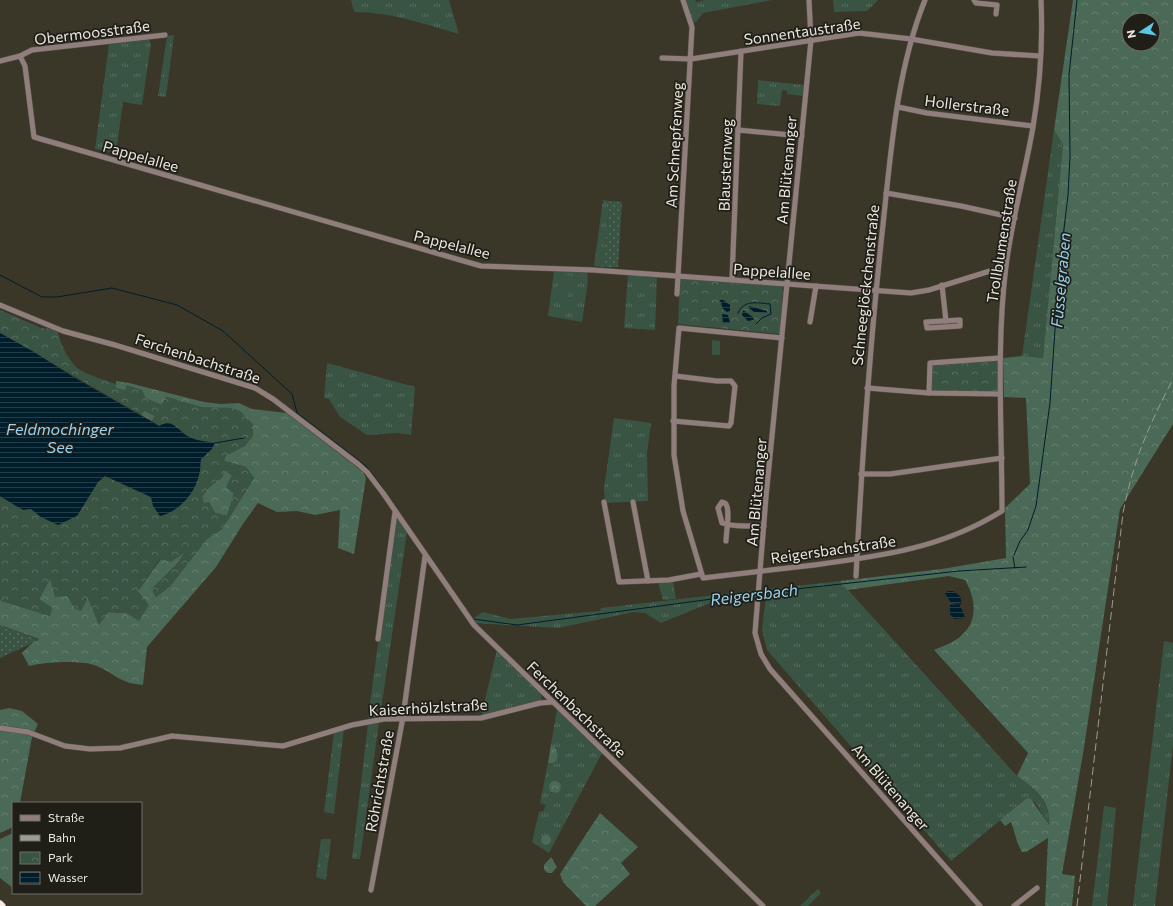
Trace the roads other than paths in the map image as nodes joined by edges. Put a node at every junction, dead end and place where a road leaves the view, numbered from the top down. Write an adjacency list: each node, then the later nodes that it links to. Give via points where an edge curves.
1 (683, 0): 15 (street, Am Schnepfenweg, via 692,27)
2 (809, 0): 10 (street, Am Blütenanger)
3 (925, 0): 9 (street, Schneeglöckchenstraße)
4 (974, 0): 6 (street, via 976,3)
5 (1041, 0): 13 (street, Trollblumenstraße)
6 (997, 2): 7 (street)
7 (996, 14)
8 (165, 35): 12 (street, Obermoosstraße, via 32,50)
9 (911, 39): 10 (street, Sonnentaustraße, via 859,33); 13 (street, Sonnentaustraße, via 965,50); 17 (street, Schneeglöckchenstraße)
10 (811, 40): 11 (street, Sonnentaustraße); 20 (street, Am Blütenanger)
11 (741, 51): 15 (street, Sonnentaustraße); 19 (street, Blausternweg)
12 (20, 56): 16 (street, Obermoosstraße); 24 (street, Pappelallee, via 25,66 34,137 481,266)
13 (1040, 56): 18 (street, Trollblumenstraße)
14 (662, 58): 15 (street, Sonnentaustraße)
15 (691, 59): 24 (street, Am Schnepfenweg)
16 (0, 61)
17 (898, 107): 18 (street, Hollerstraße); 21 (street, Schneeglöckchenstraße)
18 (1033, 126): 22 (street, Trollblumenstraße)
19 (738, 130): 20 (street); 25 (street, Blausternweg)
20 (802, 136): 26 (street, Am Blütenanger)
21 (886, 193): 22 (street); 29 (street, Schneeglöckchenstraße)
22 (1015, 218): 23 (street, Trollblumenstraße)
23 (1006, 266): 27 (street, Pappelallee); 35 (street, Trollblumenstraße)
24 (679, 276): 25 (street, Pappelallee); 30 (street, Am Schnepfenweg)
25 (732, 279): 26 (street, Pappelallee)
26 (788, 284): 28 (street, Pappelallee); 34 (street, Am Blütenanger)
27 (942, 285): 29 (street, Pappelallee, via 917,293); 32 (street)
28 (816, 286): 29 (street, Pappelallee); 33 (street)
29 (876, 291): 37 (street, Schneeglöckchenstraße)
30 (678, 294)
31 (0, 305): 46 (street, Ferchenbachstraße, via 63,331 255,388 273,398 358,464 371,477)
32 (946, 321): 32 (street, via 926,322 927,328 960,326 960,320)
33 (810, 322)
34 (782, 338): 36 (street, via 679,328); 47 (street, Am Blütenanger)
35 (1000, 358): 38 (street, via 930,363); 39 (street, Trollblumenstraße)
36 (674, 376): 40 (street); 40 (street, via 731,381 735,386 732,423 729,426)
37 (867, 388): 38 (street); 42 (street, Schneeglöckchenstraße)
38 (929, 393): 39 (street)
39 (1000, 394): 41 (street, Trollblumenstraße)
40 (673, 421): 52 (street, via 678,488)
41 (1002, 458): 42 (street, via 890,474); 45 (street, Trollblumenstraße)
42 (861, 474): 50 (street, Schneeglöckchenstraße)
43 (604, 502): 54 (street, Reigersbachstraße, via 619,582)
44 (633, 502): 54 (street)
45 (1002, 511): 50 (street, Reigersbachstraße, via 955,536 908,550)
46 (395, 512): 49 (street, Ferchenbachstraße); 55 (street)
47 (764, 526): 48 (street, via 727,524); 51 (street, Am Blütenanger)
48 (726, 541)
49 (425, 556): 56 (street, Ferchenbachstraße, via 473,624); 59 (street, Röhrichtstraße)
50 (857, 559): 51 (street, Reigersbachstraße); 53 (street, Schneeglöckchenstraße)
51 (760, 572): 52 (street, Reigersbachstraße, via 703,578); 64 (street, Am Blütenanger, via 755,632 761,654 770,669)
52 (701, 574): 54 (street, Reigersbachstraße)
53 (856, 576)
54 (648, 581)
55 (378, 639)
56 (545, 695): 57 (street); 58 (street, Ferchenbachstraße)
57 (543, 702): 58 (street, Kaiserhölzlstraße); 59 (street, Kaiserhölzlstraße, via 481,718)
58 (553, 702): 63 (street, Ferchenbachstraße)
59 (403, 717): 60 (street, Kaiserhölzlstraße, via 362,723 283,746 172,736 120,748 90,749 65,746 28,732); 62 (street, Röhrichtstraße)
60 (0, 728)
61 (1037, 888): 65 (street)
62 (371, 890)
63 (763, 906)
64 (980, 906)
65 (1014, 906)

